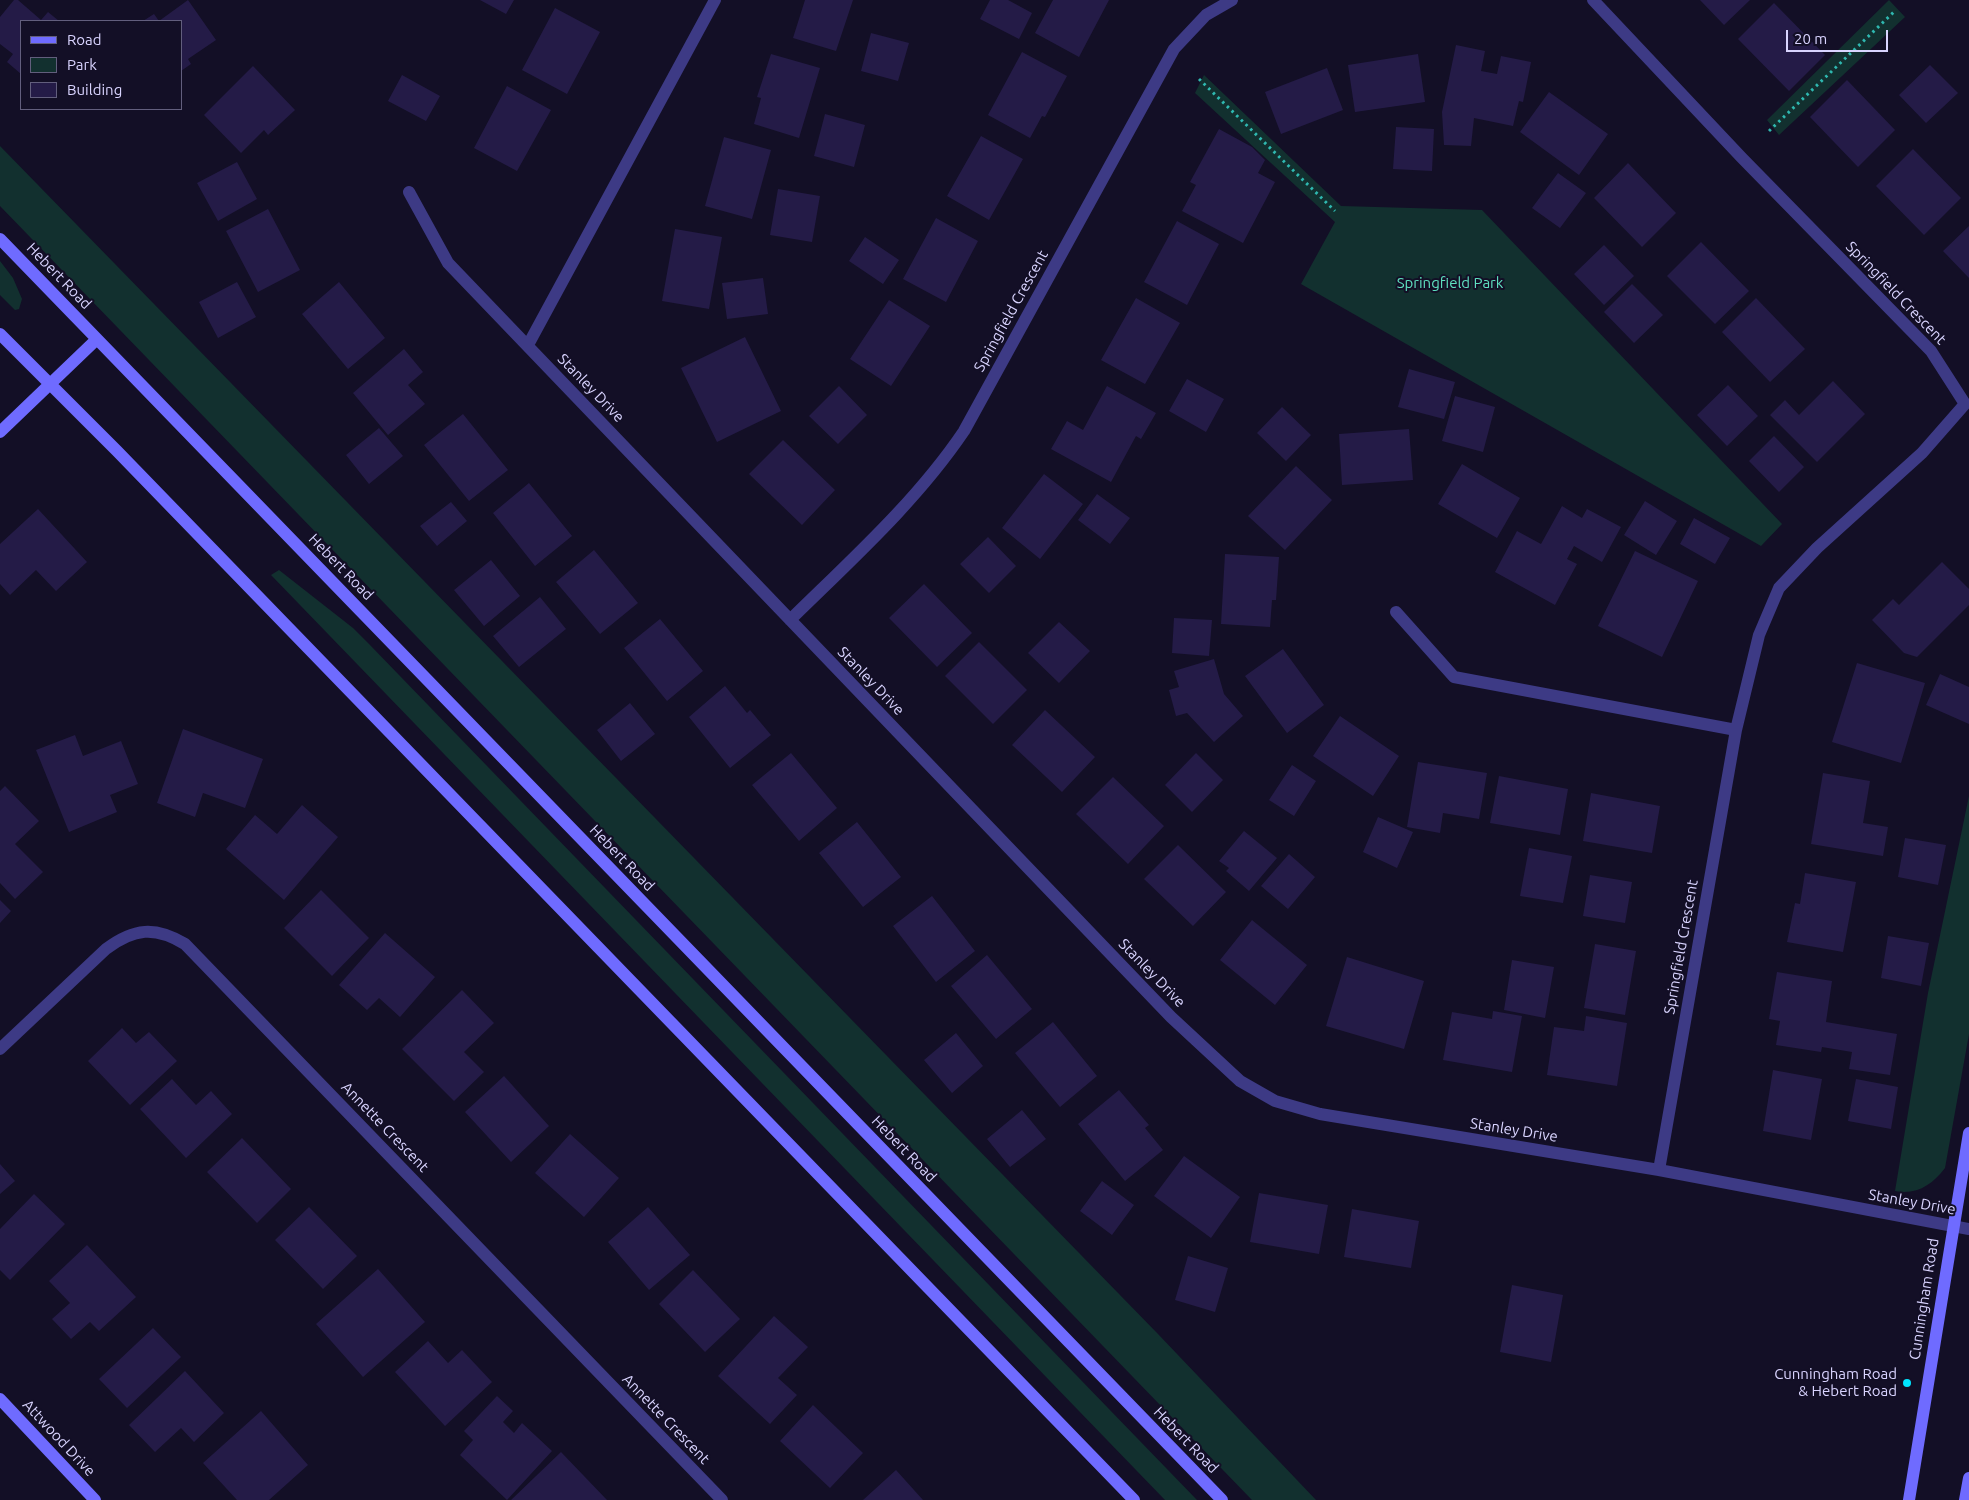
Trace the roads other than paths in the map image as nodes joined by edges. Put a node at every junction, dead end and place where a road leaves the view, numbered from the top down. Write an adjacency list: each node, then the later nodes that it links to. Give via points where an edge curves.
1 (715, 0): 8 (street)
2 (1232, 0): 12 (street, Springfield Crescent, via 1206,15 1174,49 964,431 943,462 921,489)
3 (1593, 0): 13 (street, Springfield Crescent, via 1931,351 1965,404 1922,453 1817,548 1779,588 1759,635)
4 (409, 192): 8 (street, Stanley Drive, via 448,263)
5 (0, 238): 7 (main road, Hebert Road)
6 (0, 334): 9 (main road)
7 (97, 339): 9 (main road); 24 (main road, Hebert Road)
8 (528, 345): 12 (street, Stanley Drive)
9 (51, 384): 10 (main road); 23 (main road)
10 (0, 432)
11 (1396, 612): 13 (street, via 1454,677)
12 (790, 620): 16 (street, Stanley Drive, via 1171,1017 1240,1081 1275,1101 1320,1114)
13 (1736, 730): 16 (street, Springfield Crescent)
14 (0, 1049): 22 (street, Annette Crescent, via 121,938 136,932 152,932 185,944)
15 (1969, 1133): 17 (main road, Cunningham Road)
16 (1659, 1170): 17 (street, Stanley Drive)
17 (1952, 1226): 18 (street, Stanley Drive); 25 (main road, Cunningham Road)
18 (1969, 1229)
19 (0, 1399): 21 (main road, Attwood Drive)
20 (1969, 1478): 26 (main road)
21 (95, 1500)
22 (722, 1500)
23 (1134, 1500)
24 (1222, 1500)
25 (1910, 1500)
26 (1965, 1500)

